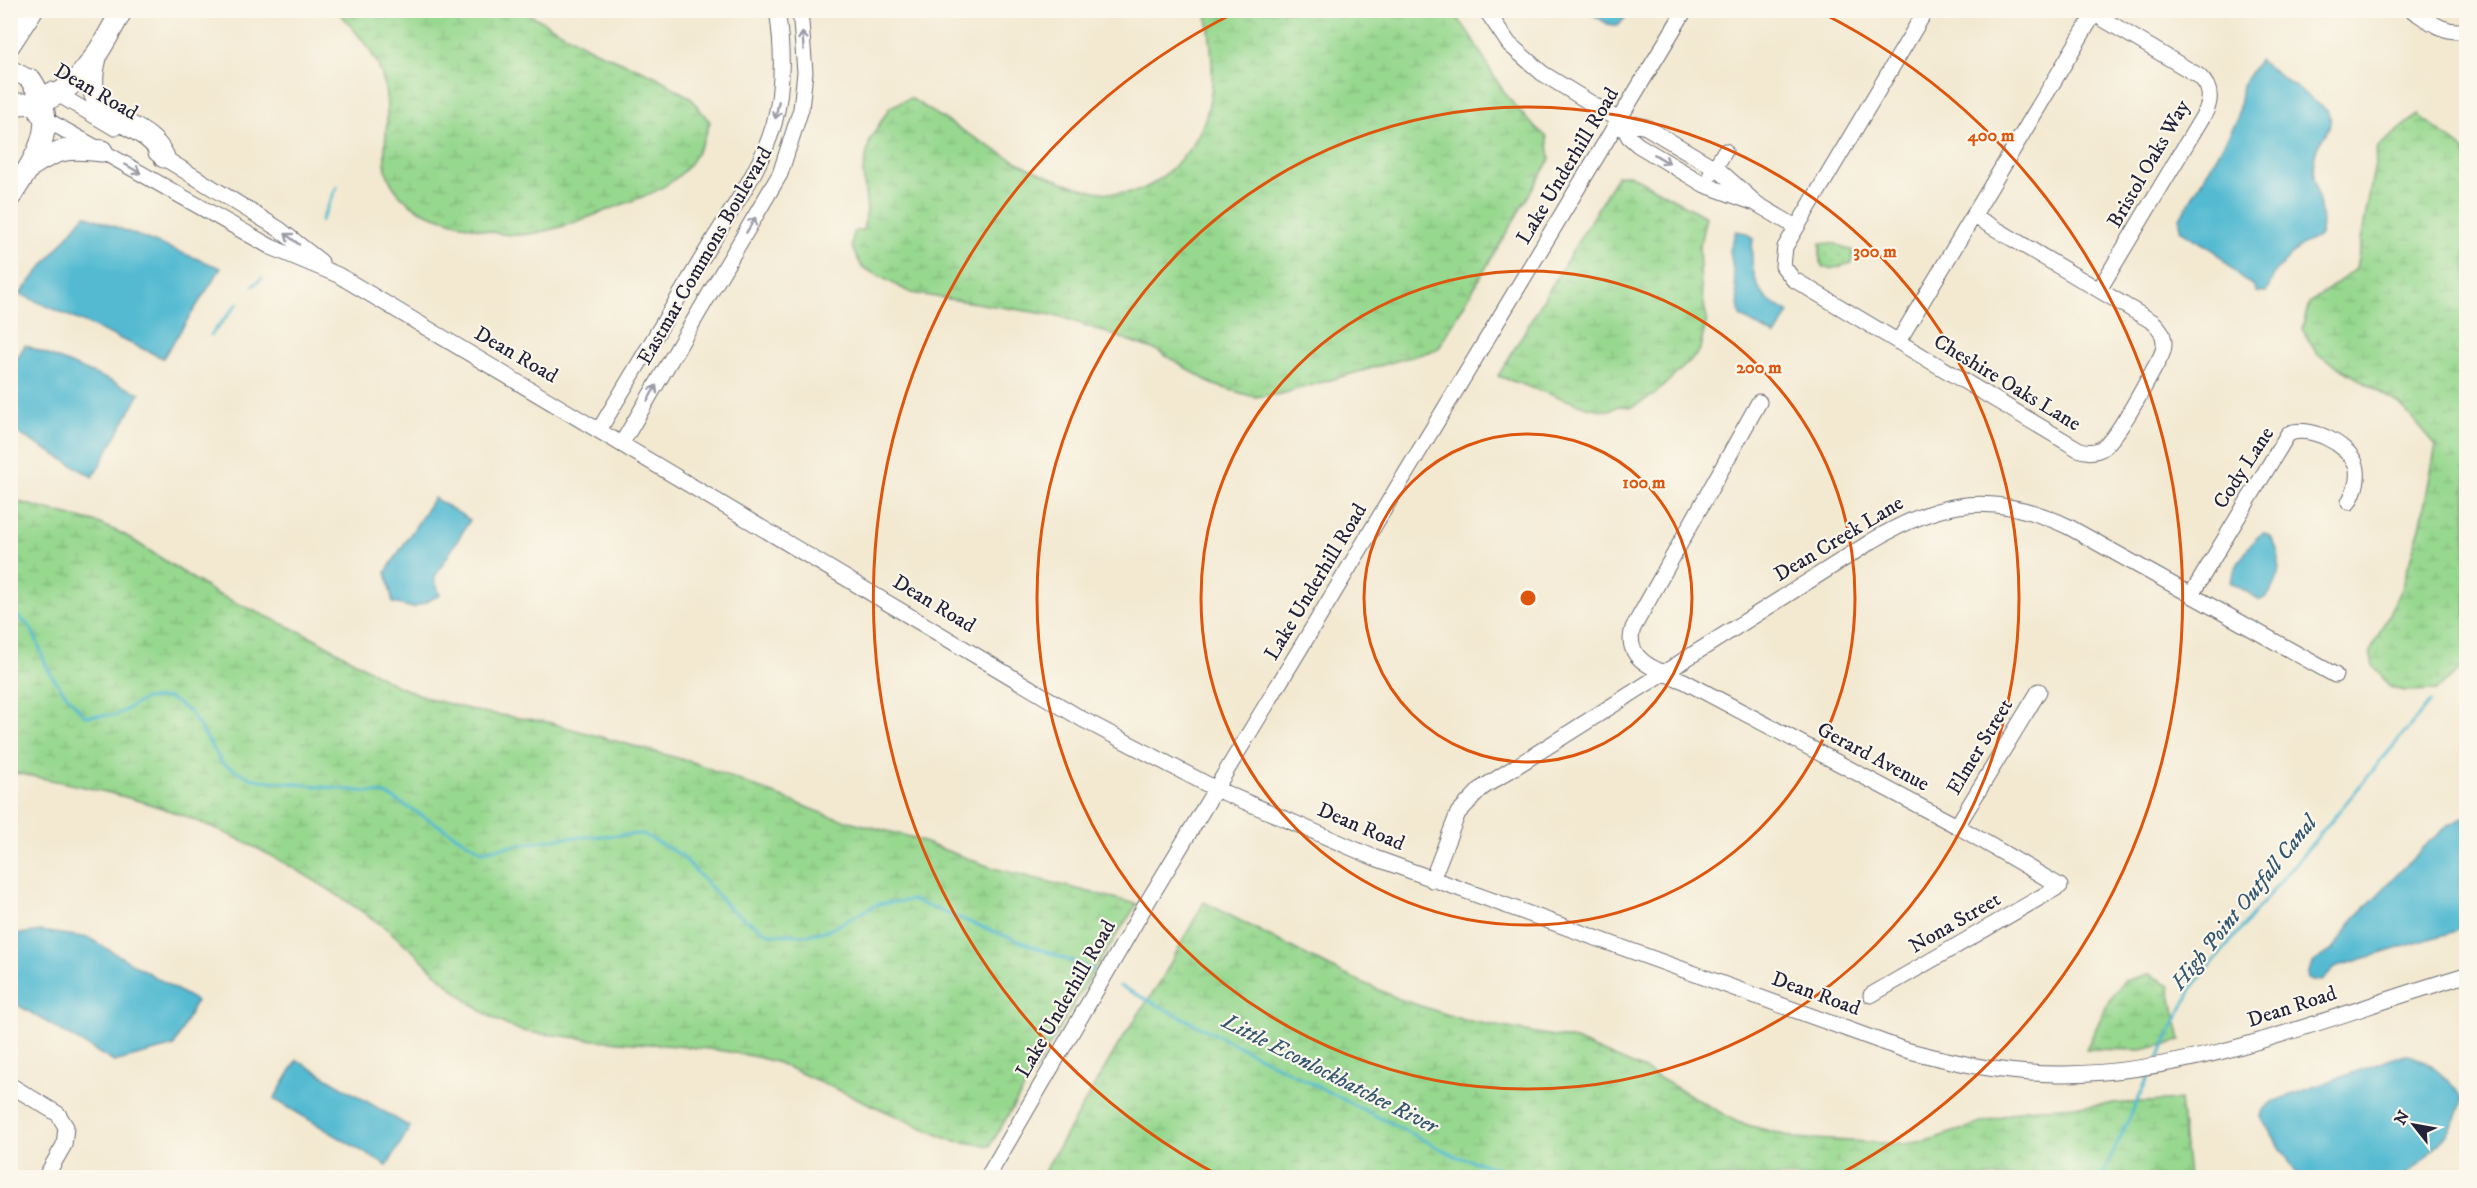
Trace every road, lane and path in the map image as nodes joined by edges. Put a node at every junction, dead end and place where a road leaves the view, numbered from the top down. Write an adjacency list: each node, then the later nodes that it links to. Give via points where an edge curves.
1 (32, 10): 11 (highway)
2 (122, 10): 12 (highway)
3 (777, 10): 31 (street, Eastmar Commons Boulevard, one-way to 31, via 783,45 781,86 762,158)
4 (800, 10): 32 (street, Eastmar Commons Boulevard, one-way to 4, via 780,174 801,110 805,72)
5 (1486, 10): 16 (street, via 1502,35 1530,64)
6 (1685, 10): 16 (street, Lake Underhill Road)
7 (1926, 10): 26 (street)
8 (2412, 10): 10 (street, via 2442,28)
9 (2091, 12): 25 (street); 28 (street, Bristol Oaks Way, via 2199,76 2210,95 2206,111)
10 (2466, 30)
11 (10, 44)
12 (97, 55): 15 (highway); 19 (highway, via 92,86 103,111 158,145)
13 (22, 75): 15 (highway)
14 (15, 102): 15 (highway)
15 (49, 105): 18 (street, Dean Road); 19 (street, Dean Road); 20 (highway, via 44,136)
16 (1620, 121): 21 (street, via 1646,128); 22 (street, one-way to 22, via 1634,142); 38 (street, Lake Underhill Road)
17 (1725, 151): 21 (street)
18 (102, 152): 20 (highway, via 67,148 49,153); 27 (street, Dean Road, one-way to 27, via 271,247)
19 (164, 157): 27 (street, Dean Road, one-way to 19, via 279,229)
20 (30, 166): 23 (highway)
21 (1715, 168): 22 (street); 24 (street)
22 (1705, 185): 24 (street)
23 (10, 197)
24 (1757, 204): 26 (street)
25 (1974, 216): 28 (street, Cheshire Oaks Lane); 29 (street)
26 (1796, 227): 29 (street, Cheshire Oaks Lane, via 1782,255 1786,272)
27 (338, 275): 31 (street, Dean Road)
28 (2099, 290): 29 (street, Cheshire Oaks Lane, via 2157,326 2164,344 2160,358 2112,440 2094,451 2078,449)
29 (1898, 342)
30 (1759, 402): 35 (street, Gerard Avenue, via 1633,628 1632,643 1640,660)
31 (600, 430): 32 (street, Dean Road)
32 (622, 443): 38 (street, Dean Road, via 1072,713)
33 (2349, 502): 34 (street, Cody Lane, via 2357,477 2350,454 2311,431 2288,434)
34 (2191, 595): 35 (street, Dean Creek Lane, via 2042,514 2001,504 1954,505 1891,529); 36 (street, Dean Creek Lane)
35 (1663, 672): 39 (street, Gerard Avenue); 40 (street, Dean Creek Lane, via 1474,794 1455,821)
36 (2335, 675)
37 (2039, 691): 39 (street, Elmer Street)
38 (1216, 789): 40 (street, Dean Road, via 1336,843); 46 (street, Lake Underhill Road)
39 (1957, 826): 41 (street, Gerard Avenue)
40 (1432, 880): 42 (street, Dean Road, via 1902,1050 2008,1071 2109,1072 2171,1064 2224,1052)
41 (2060, 886): 43 (street, Nona Street)
42 (2466, 975)
43 (1871, 996)
44 (10, 1085): 45 (street, via 58,1114 66,1127 64,1145)
45 (45, 1178)
46 (987, 1178)

